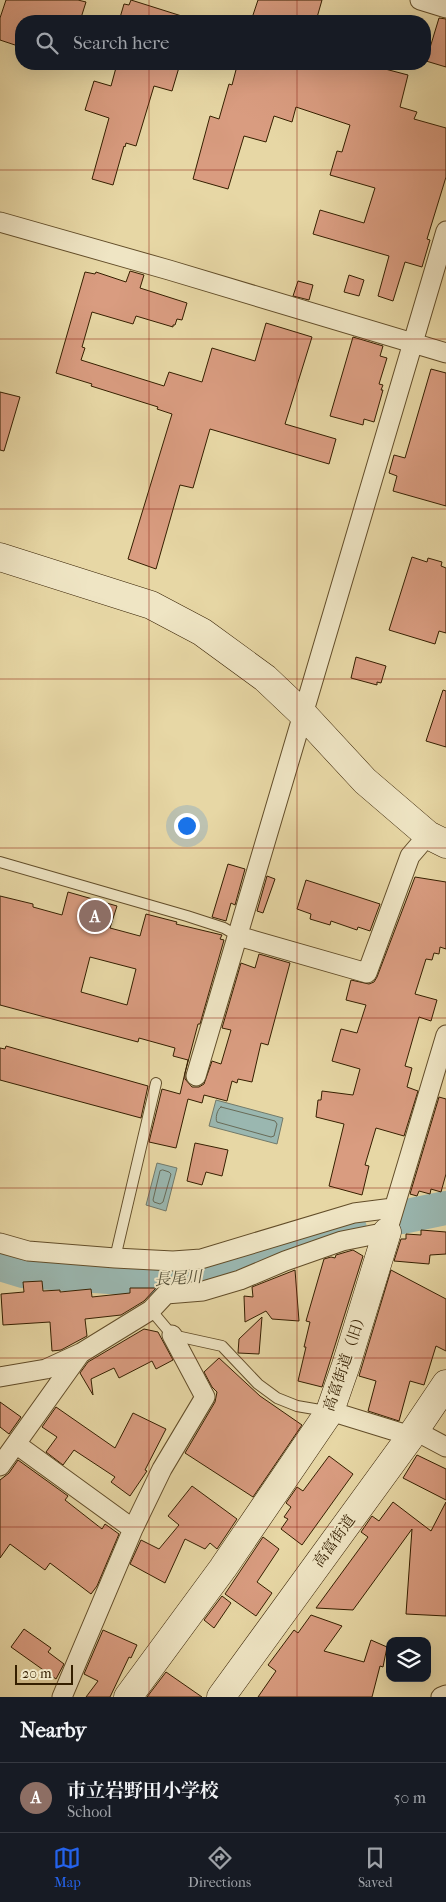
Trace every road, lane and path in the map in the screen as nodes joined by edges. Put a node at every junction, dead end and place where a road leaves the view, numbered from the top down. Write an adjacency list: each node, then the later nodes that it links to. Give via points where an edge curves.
1 (420, 0): 2 (street)
2 (446, 8)
3 (0, 222): 5 (street)
4 (446, 231): 5 (street)
5 (413, 344): 6 (street); 8 (street)
6 (446, 353)
7 (0, 558): 8 (street, via 151,605 210,638 265,678)
8 (303, 714): 9 (street, via 365,781); 11 (street)
9 (437, 840): 11 (street, via 410,856 367,972)
10 (0, 862): 11 (lane, via 187,916)
11 (238, 936): 13 (street)
12 (446, 1035): 15 (street, 高富街道（旧）)
13 (196, 1076)
14 (156, 1083): 18 (lane)
15 (390, 1220): 17 (street, via 354,1214); 20 (street); 27 (street, 高富街道（旧）)
16 (0, 1243): 18 (street, via 28,1251)
17 (230, 1253): 19 (street); 20 (street)
18 (115, 1258): 19 (street)
19 (172, 1264): 21 (street)
20 (239, 1277): 21 (street, via 203,1291)
21 (167, 1291): 22 (street)
22 (152, 1310): 23 (lane); 24 (street)
23 (172, 1336): 27 (lane, via 222,1346 258,1384 277,1398 297,1406); 32 (street, via 205,1397 162,1469)
24 (81, 1353): 25 (street, via 46,1369); 29 (street)
25 (0, 1377)
26 (446, 1384): 28 (street, 高富街道)
27 (330, 1412): 28 (street); 35 (street, 高富街道（旧）, via 223,1568)
28 (412, 1433): 30 (street); 36 (street, 高富街道)
29 (16, 1444): 31 (street); 32 (street)
30 (446, 1446)
31 (0, 1466)
32 (133, 1529): 34 (street)
33 (446, 1695): 37 (street)
34 (62, 1697)
35 (128, 1697)
36 (221, 1697)
37 (441, 1697)

